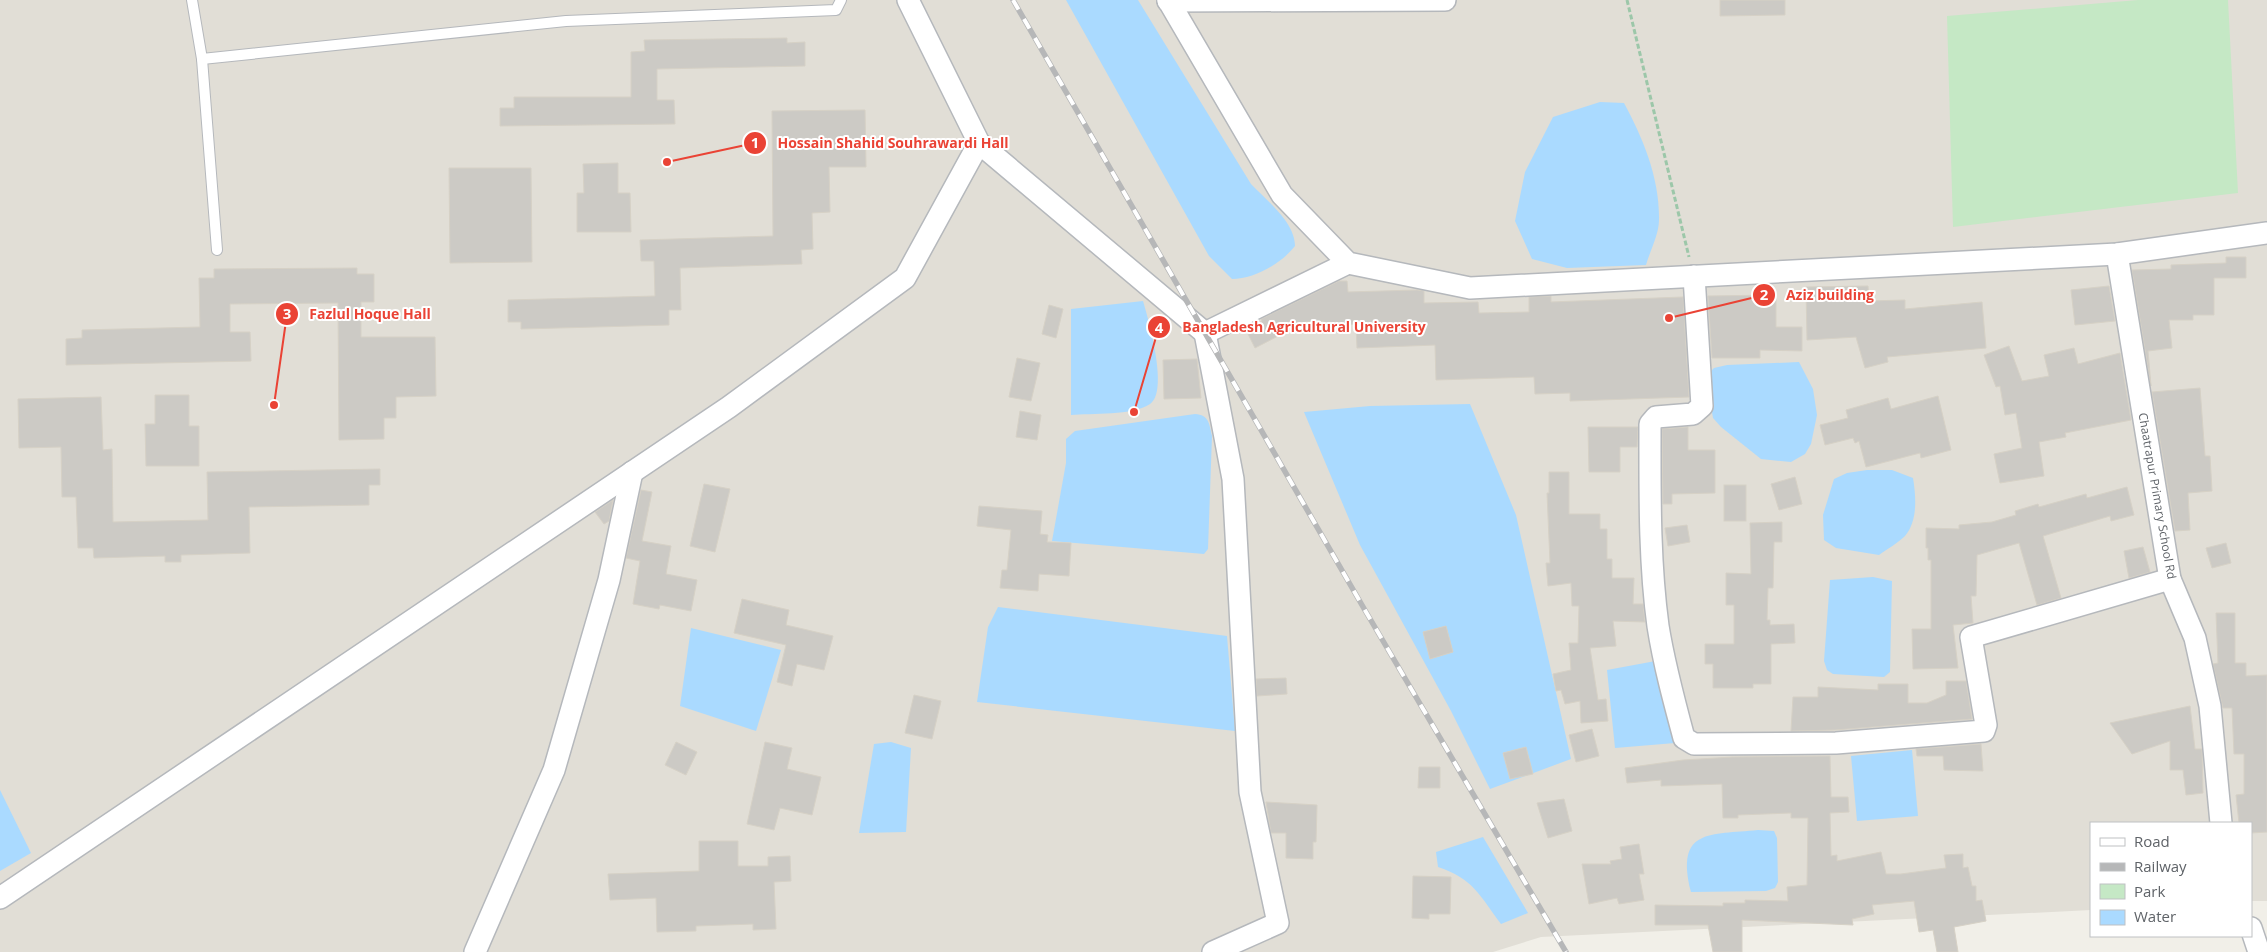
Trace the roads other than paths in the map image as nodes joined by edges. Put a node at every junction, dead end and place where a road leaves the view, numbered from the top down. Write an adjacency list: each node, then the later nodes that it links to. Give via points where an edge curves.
1 (192, 0): 6 (lane)
2 (841, 0): 6 (lane, via 836,10 566,21)
3 (908, 0): 7 (street)
4 (1168, 0): 5 (street); 11 (street, via 1282,195)
5 (1445, 0)
6 (202, 59): 9 (lane)
7 (979, 143): 13 (street); 14 (street, via 904,278 729,407)
8 (2267, 233): 10 (street)
9 (217, 250)
10 (2116, 254): 12 (street); 15 (street, Chaatrapur Primary School Rd)
11 (1348, 263): 12 (street, via 1470,288); 13 (street)
12 (1694, 276): 15 (street, via 1702,406 1693,414 1656,417 1650,424 1658,626 1673,697 1687,742 1836,743 1984,731 1986,725 1972,638)
13 (1205, 333): 20 (street, via 1232,479 1250,792 1278,923)
14 (632, 472): 17 (street); 19 (street, via 609,580 554,770)
15 (2170, 579): 16 (street, Chaatrapur Primary School Rd, via 2195,638 2210,706)
16 (2221, 822)
17 (0, 898)
18 (2252, 931): 21 (street)
19 (475, 952)
20 (1213, 952)
21 (2259, 952)

